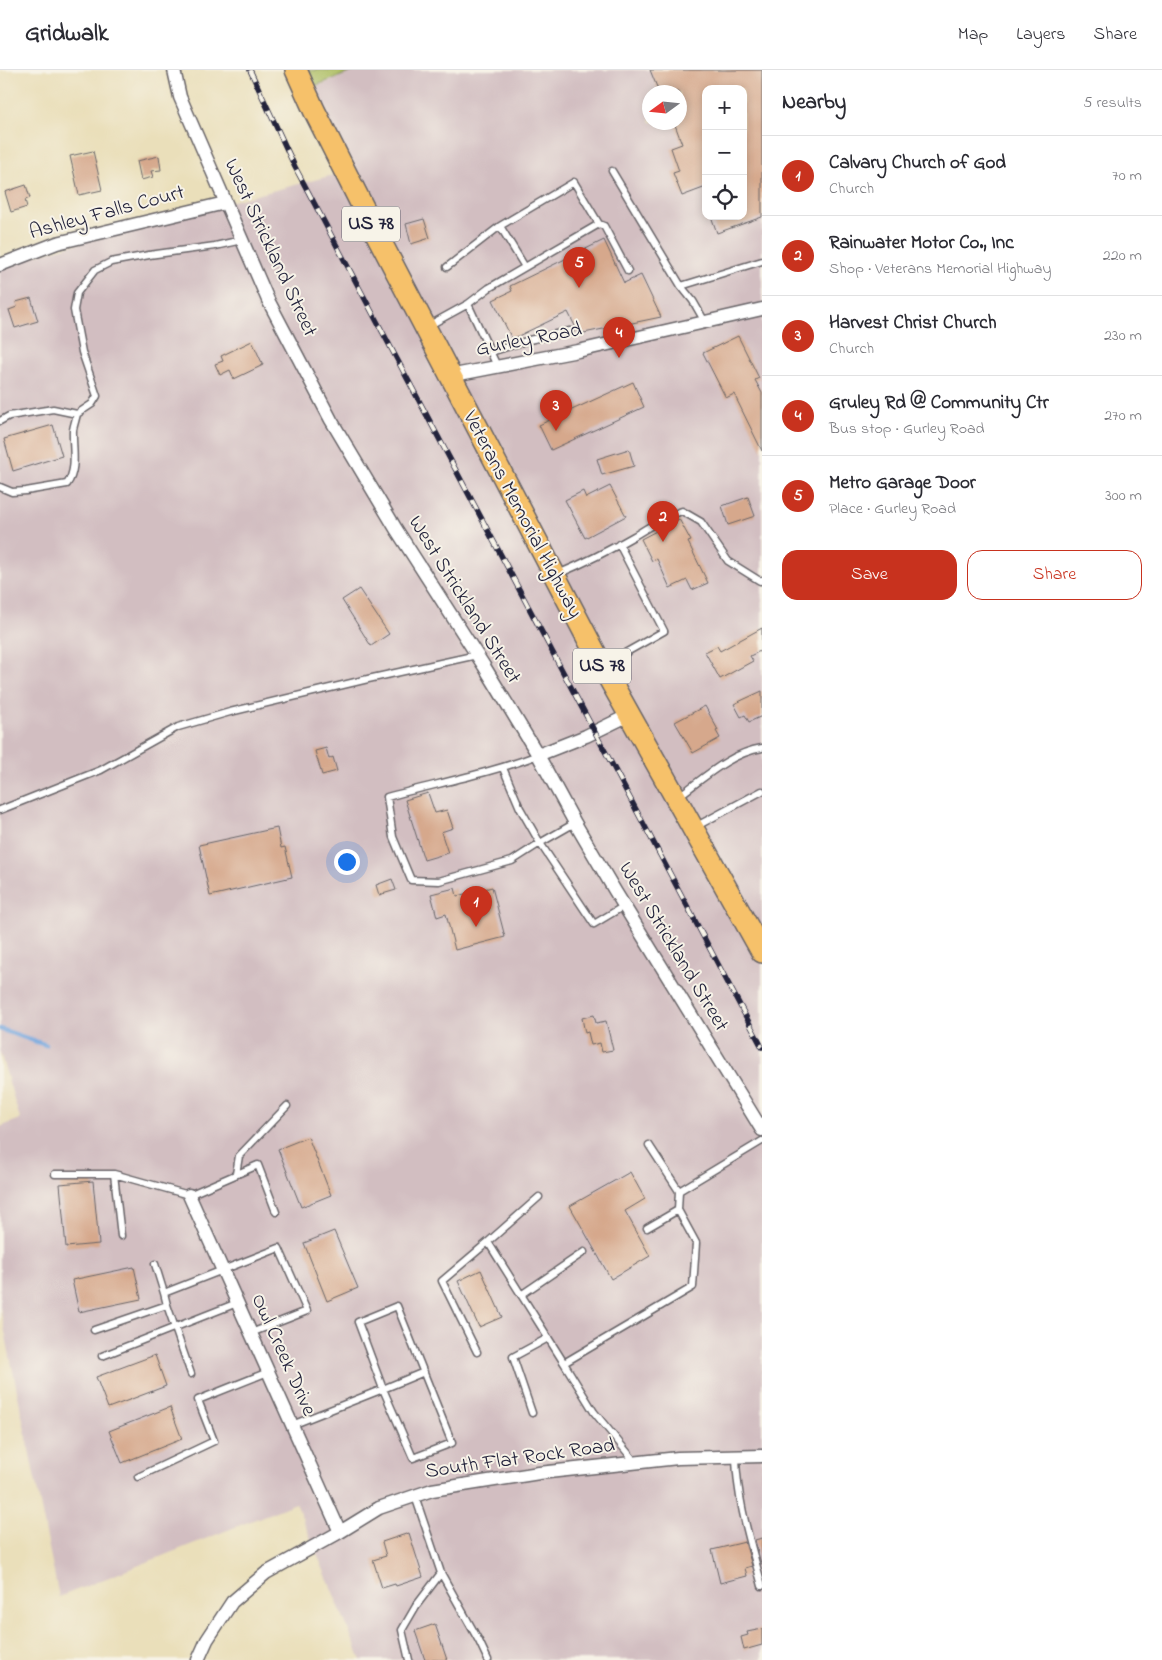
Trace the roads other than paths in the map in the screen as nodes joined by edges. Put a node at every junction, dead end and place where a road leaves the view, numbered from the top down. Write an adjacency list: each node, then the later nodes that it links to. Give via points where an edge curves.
1 (174, 70): 4 (street, West Strickland Street, via 180,97)
2 (296, 70): 17 (main road, Veterans Memorial Highway / US 78)
3 (612, 171): 13 (lane)
4 (226, 203): 7 (street, West Strickland Street); 9 (street, Ashley Falls Court, via 57,243)
5 (598, 224): 6 (lane, via 574,182); 10 (lane); 12 (lane, via 604,226)
6 (500, 226): 10 (lane); 11 (lane)
7 (242, 240): 22 (lane, via 111,262 95,270 77,293 74,310 82,352 96,396 92,404); 28 (street, West Strickland Street, via 268,300 331,420)
8 (762, 261): 13 (lane)
9 (0, 265)
10 (525, 267): 14 (lane)
11 (447, 268)
12 (628, 271)
13 (680, 286): 16 (lane)
14 (468, 304): 17 (lane); 19 (lane)
15 (762, 309): 16 (street, Gurley Road)
16 (705, 322): 20 (street, Gurley Road)
17 (424, 328): 21 (main road, Veterans Memorial Highway / US 78)
18 (570, 331): 19 (lane)
19 (490, 352): 20 (lane)
20 (497, 366): 21 (street, Gurley Road)
21 (449, 376): 26 (main road, Veterans Memorial Highway / US 78)
22 (77, 414): 23 (lane, via 53,409 9,416); 24 (lane, via 72,478 67,484 12,492)
23 (0, 421)
24 (0, 487)
25 (619, 544): 26 (lane); 27 (lane, via 667,516 682,512 701,522 728,561); 29 (lane, via 664,631)
26 (554, 575): 29 (main road, Veterans Memorial Highway / US 78)
27 (762, 580)
28 (477, 656): 32 (street, West Strickland Street); 36 (lane, via 230,712 178,728 101,770)
29 (601, 664): 30 (main road, Veterans Memorial Highway / US 78)
30 (629, 715): 32 (street); 35 (main road, Veterans Memorial Highway / US 78)
31 (762, 748): 35 (lane, via 749,750 723,764)
32 (538, 755): 33 (lane); 37 (street, West Strickland Street)
33 (503, 768): 39 (lane, via 520,808); 39 (lane, via 388,797 393,837 411,880 439,881 512,861)
34 (762, 791): 38 (lane)
35 (676, 799): 38 (main road, Veterans Memorial Highway / US 78)
36 (0, 810)
37 (575, 824): 39 (lane); 40 (street, West Strickland Street)
38 (693, 828): 41 (main road, Veterans Memorial Highway / US 78)
39 (540, 842): 40 (lane, via 594,924)
40 (624, 906): 43 (street, West Strickland Street)
41 (762, 952)
42 (287, 1106): 48 (lane, via 239,1156)
43 (762, 1130)
44 (762, 1141): 49 (lane)
45 (649, 1145): 49 (lane)
46 (55, 1174): 47 (lane)
47 (114, 1174): 50 (lane); 55 (lane)
48 (236, 1174): 50 (lane); 53 (lane, via 258,1165)
49 (679, 1191): 52 (lane)
50 (189, 1195): 59 (street, Owl Creek Drive)
51 (539, 1197): 56 (lane)
52 (678, 1210): 54 (lane); 70 (lane, via 696,1243 693,1287)
53 (276, 1212)
54 (647, 1228)
55 (121, 1236)
56 (488, 1242): 61 (lane); 68 (lane, via 442,1281)
57 (584, 1252): 61 (lane)
58 (155, 1264): 60 (lane)
59 (223, 1271): 60 (lane); 62 (street, Owl Creek Drive); 66 (lane, via 279,1248 307,1311)
60 (164, 1293): 63 (lane)
61 (521, 1295): 67 (lane)
62 (238, 1303): 64 (lane); 66 (street, Owl Creek Drive)
63 (167, 1305): 64 (lane); 65 (lane)
64 (175, 1327): 69 (lane); 73 (lane)
65 (94, 1330)
66 (251, 1333): 71 (street, Owl Creek Drive)
67 (548, 1338): 70 (lane); 75 (lane, via 513,1357)
68 (476, 1352)
69 (102, 1356)
70 (564, 1363): 79 (lane, via 594,1412)
71 (268, 1372): 76 (street, Owl Creek Drive); 80 (lane, via 198,1400 214,1441)
72 (424, 1372): 74 (lane); 74 (lane, via 397,1306 358,1322); 74 (lane, via 452,1443 413,1458)
73 (191, 1374)
74 (383, 1389): 76 (lane)
75 (532, 1413)
76 (292, 1425): 82 (street, Owl Creek Drive)
77 (762, 1456): 78 (street, South Flat Rock Road)
78 (736, 1457): 79 (street, South Flat Rock Road); 84 (lane, via 742,1512)
79 (636, 1463): 81 (street, South Flat Rock Road, via 539,1473 432,1490)
80 (138, 1476)
81 (415, 1496): 82 (street, South Flat Rock Road, via 379,1508); 83 (lane)
82 (340, 1532): 85 (street, South Flat Rock Road, via 266,1573 232,1602)
83 (441, 1574): 86 (lane, via 402,1630); 87 (lane)
84 (762, 1586)
85 (198, 1660)
86 (409, 1660)
87 (488, 1660)

